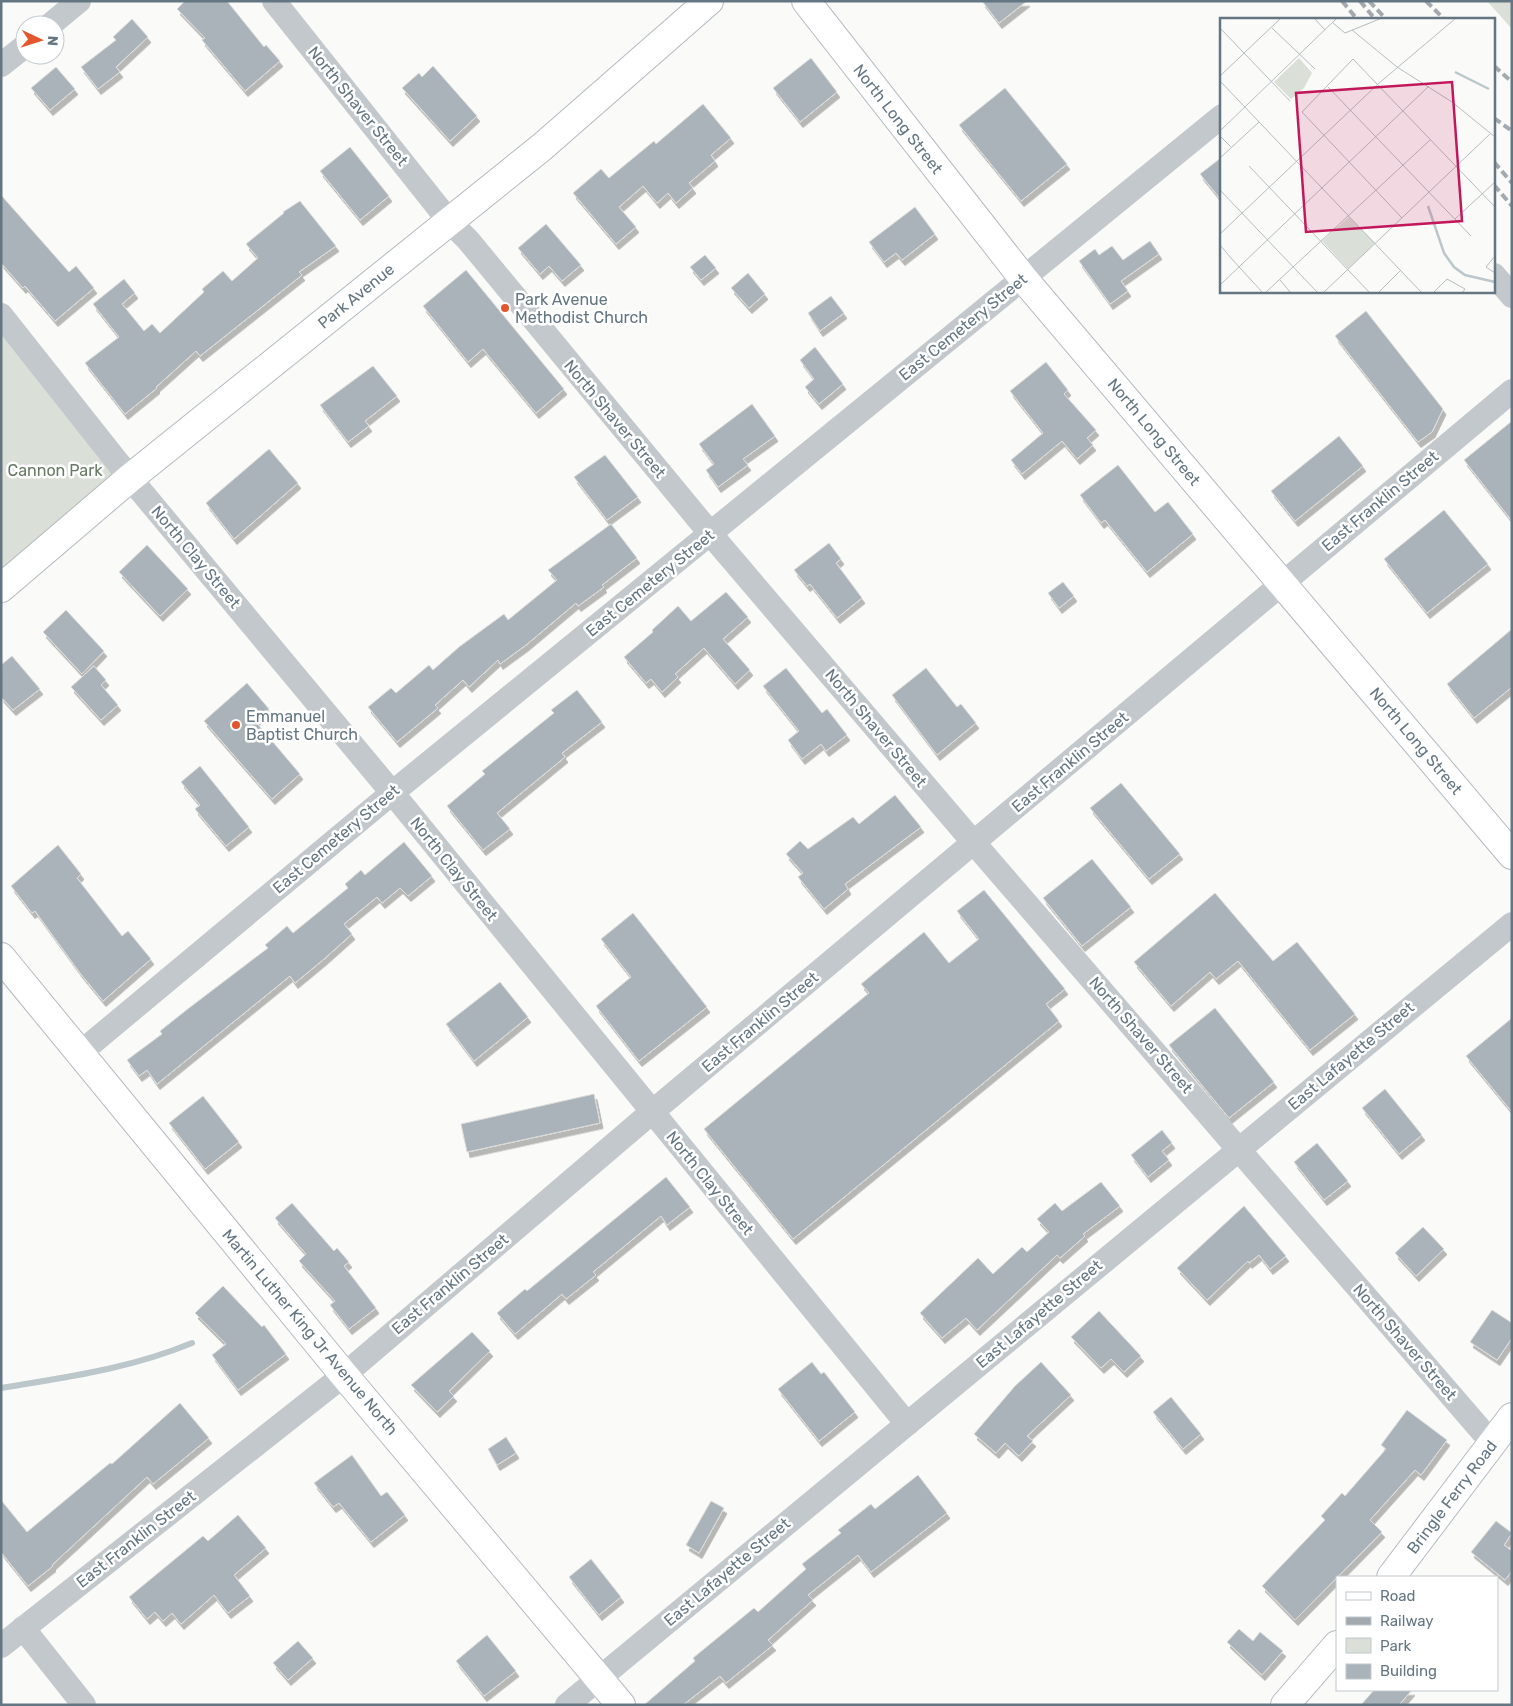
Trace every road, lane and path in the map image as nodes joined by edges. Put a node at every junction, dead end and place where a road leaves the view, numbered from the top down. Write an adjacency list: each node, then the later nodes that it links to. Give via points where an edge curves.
1 (79, 1): 5 (street)
2 (274, 1): 9 (street, North Shaver Street)
3 (709, 1): 9 (street, Park Avenue, via 542,147)
4 (806, 1): 11 (street, North Long Street)
5 (62, 15)
6 (15, 54): 7 (street)
7 (1, 65)
8 (1220, 118): 11 (street, East Cemetery Street)
9 (449, 221): 15 (street, Park Avenue); 16 (street, North Shaver Street)
10 (1496, 277): 12 (street)
11 (1023, 278): 16 (street, East Cemetery Street); 17 (street, North Long Street)
12 (1512, 296)
13 (1, 315): 15 (street, North Clay Street)
14 (1512, 391): 17 (street, East Franklin Street)
15 (130, 478): 18 (street, Park Avenue); 19 (street, North Clay Street)
16 (711, 534): 19 (street, East Cemetery Street); 20 (street, North Shaver Street)
17 (1282, 583): 20 (street, East Franklin Street); 21 (street, North Long Street)
18 (1, 588)
19 (392, 793): 24 (street, East Cemetery Street); 25 (street, North Clay Street)
20 (974, 843): 25 (street, East Franklin Street); 26 (street, North Shaver Street)
21 (1512, 855)
22 (1512, 924): 26 (street, East Lafayette Street)
23 (1, 957): 24 (street, Martin Luther King Jr Avenue North)
24 (80, 1053): 27 (street, Martin Luther King Jr Avenue North)
25 (652, 1112): 27 (street, East Franklin Street); 29 (street, North Clay Street)
26 (1239, 1149): 29 (street, East Lafayette Street); 30 (street, North Shaver Street)
27 (344, 1375): 32 (street, East Franklin Street); 35 (street, Martin Luther King Jr Avenue North)
28 (1512, 1417): 30 (street, Bringle Ferry Road)
29 (907, 1424): 35 (street, East Lafayette Street)
30 (1493, 1444): 31 (street, Bringle Ferry Road)
31 (1392, 1576)
32 (23, 1628): 33 (street, East Franklin Street); 36 (street)
33 (1, 1646)
34 (1336, 1647): 39 (street)
35 (599, 1678): 37 (street, East Lafayette Street); 38 (street, Martin Luther King Jr Avenue North)
36 (84, 1705)
37 (567, 1705)
38 (621, 1705)
39 (1285, 1705)

